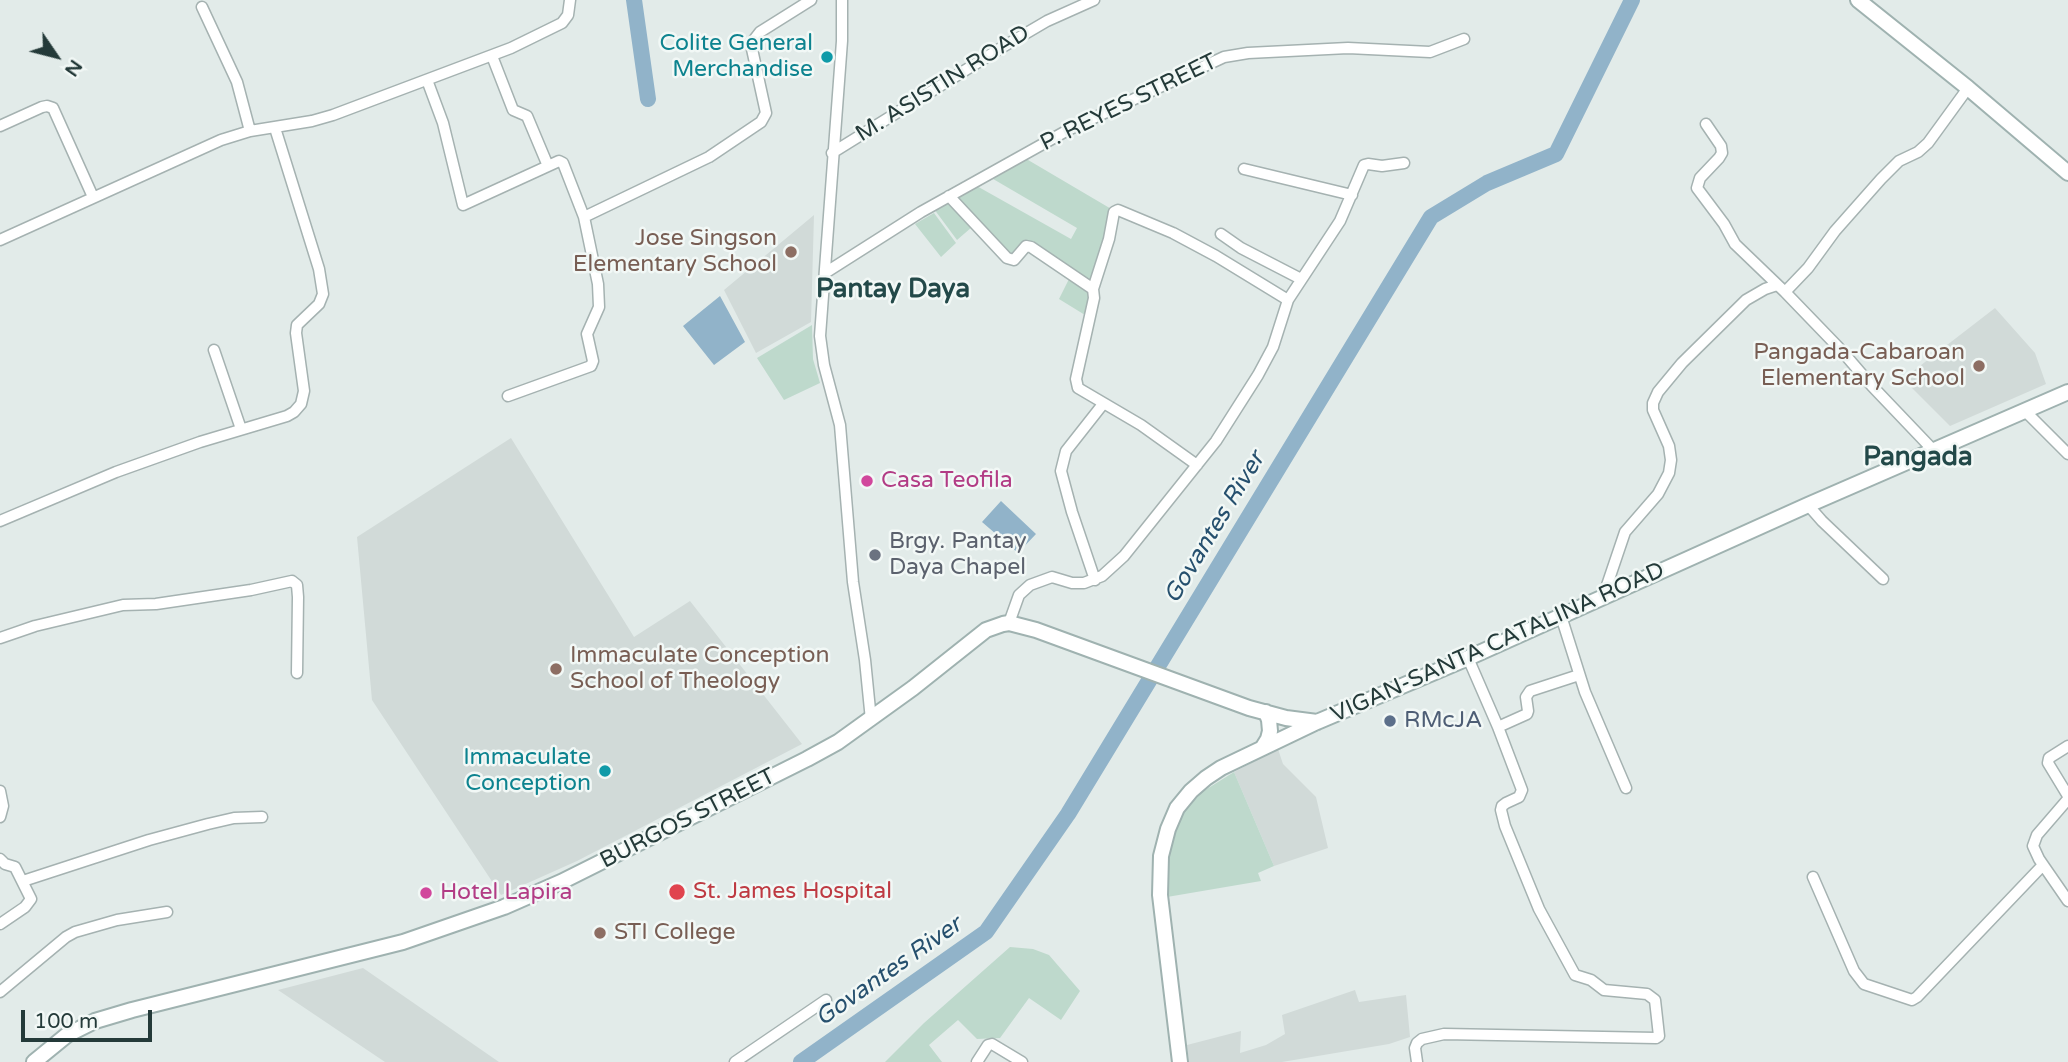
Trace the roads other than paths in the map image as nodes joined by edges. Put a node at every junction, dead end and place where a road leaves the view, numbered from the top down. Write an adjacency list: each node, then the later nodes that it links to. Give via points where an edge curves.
1 (570, 0): 8 (street, via 562,23)
2 (811, 0): 23 (street, via 753,41 766,113 761,122 709,157)
3 (842, 0): 15 (street)
4 (1094, 0): 15 (street, M. ASISTIN ROAD, via 1047,21)
5 (1858, 0): 10 (main road)
6 (202, 7): 14 (street, via 237,82)
7 (1464, 39): 21 (street, P. REYES STREET, via 1430,52 1348,48 1231,55 1068,130)
8 (492, 56): 9 (street); 17 (street, via 513,110 527,116)
9 (428, 80): 13 (street, via 333,115); 17 (street, via 463,205)
10 (1968, 88): 19 (main road); 28 (street, via 1928,143 1899,161 1808,268)
11 (1706, 124): 28 (street, via 1722,153 1697,188 1740,250)
12 (0, 126): 22 (street, via 42,107 53,108)
13 (275, 128): 14 (street); 36 (street, via 323,294 297,325 304,391 301,404 287,416)
14 (250, 131): 22 (street)
15 (832, 153): 26 (street)
16 (1404, 163): 20 (street, via 1365,164)
17 (548, 166): 23 (street, via 563,163)
18 (1244, 169): 20 (street)
19 (2068, 173)
20 (1352, 195): 27 (street)
21 (950, 196): 26 (street, P. REYES STREET); 29 (street, via 1007,258 1014,260 1026,246 1031,247)
22 (93, 197): 25 (street)
23 (584, 217): 33 (street, via 598,284 599,307 587,334 591,366)
24 (1221, 234): 27 (street)
25 (0, 240)
26 (825, 273): 52 (street, via 821,350 840,425)
27 (1301, 279): 30 (street)
28 (1781, 288): 37 (street); 44 (street, via 1756,294 1740,305 1658,392 1653,410 1670,446 1669,473 1658,494 1625,532)
29 (1093, 289): 30 (street, via 1114,212 1120,210 1216,256); 34 (street, via 1076,383 1083,393)
30 (1288, 300): 39 (street, via 1265,363)
31 (214, 350): 36 (street)
32 (2068, 392): 35 (main road, VIGAN-SANTA CATALINA ROAD)
33 (508, 396)
34 (1103, 404): 39 (street); 43 (street, via 1066,451 1061,471)
35 (2024, 410): 37 (main road, VIGAN-SANTA CATALINA ROAD); 38 (street)
36 (241, 429): 41 (street, via 117,472)
37 (1934, 451): 40 (main road, VIGAN-SANTA CATALINA ROAD)
38 (2068, 454)
39 (1197, 465): 43 (street, via 1119,561)
40 (1808, 505): 42 (street); 44 (main road, VIGAN-SANTA CATALINA ROAD)
41 (0, 521)
42 (1883, 579)
43 (1095, 580): 46 (street, via 1078,583 1052,577 1038,581 1019,595)
44 (1603, 597): 45 (main road, VIGAN-SANTA CATALINA ROAD)
45 (1561, 616): 48 (main road, VIGAN-SANTA CATALINA ROAD); 50 (street)
46 (1009, 623): 51 (main road); 52 (main road, BURGOS STREET, via 986,630)
47 (0, 638): 49 (street, via 114,607 292,581 298,597)
48 (1468, 658): 53 (main road, VIGAN-SANTA CATALINA ROAD); 54 (street)
49 (297, 673)
50 (1579, 675): 54 (street, via 1530,691 1525,697 1527,714); 57 (street)
51 (1266, 712): 53 (main road); 56 (main road, via 1270,730)
52 (871, 720): 71 (main road, BURGOS STREET, via 807,759 588,870 504,907 403,942 96,1021 67,1035)
53 (1317, 722): 56 (main road, VIGAN-SANTA CATALINA ROAD)
54 (1498, 727): 76 (street, via 1522,793 1501,810 1544,919 1575,975 1604,990 1647,994 1655,1000 1659,1036 1444,1034 1416,1043)
55 (2068, 746): 59 (street, via 2048,763)
56 (1263, 747): 75 (main road, VIGAN-SANTA CATALINA ROAD, via 1221,768 1191,791 1168,829 1161,856 1160,895)
57 (1626, 788)
58 (0, 791): 60 (street)
59 (2068, 797): 63 (street, via 2033,842)
60 (0, 817)
61 (262, 817): 65 (street, via 208,824)
62 (0, 859): 65 (street, via 15,867)
63 (2043, 865): 64 (street, via 1912,1000 1864,984); 66 (street)
64 (1813, 877)
65 (23, 881): 68 (street, via 29,903)
66 (2068, 901)
67 (167, 912): 69 (street, via 75,932)
68 (0, 924)
69 (0, 992)
70 (826, 1000): 72 (street)
71 (34, 1062)
72 (735, 1062)
73 (977, 1062): 74 (street, via 992,1044)
74 (1022, 1062)
75 (1180, 1062)
76 (1417, 1062)

